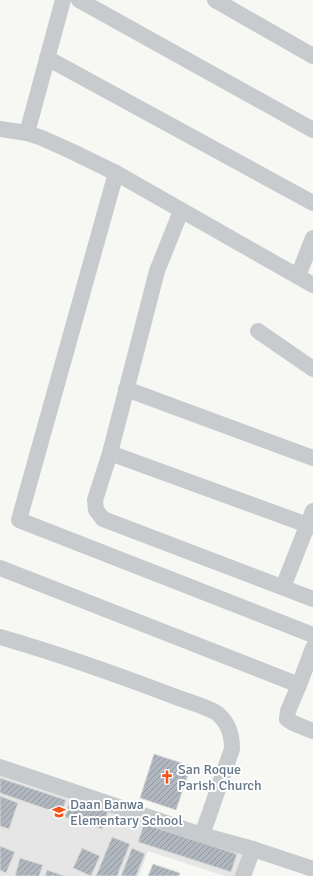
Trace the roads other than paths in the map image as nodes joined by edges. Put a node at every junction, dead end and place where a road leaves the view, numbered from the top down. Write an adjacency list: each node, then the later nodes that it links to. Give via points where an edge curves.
1 (63, 0): 5 (street)
2 (79, 0): 7 (street)
3 (215, 0): 4 (street)
4 (313, 56)
5 (47, 58): 8 (street); 10 (street)
6 (0, 129): 8 (street)
7 (313, 130)
8 (27, 133): 9 (street)
9 (116, 173): 11 (street); 24 (street, via 19,520)
10 (313, 203)
11 (181, 211): 13 (street); 17 (street, via 157,271)
12 (313, 238): 13 (street)
13 (298, 276): 14 (street)
14 (313, 285)
15 (258, 331): 16 (street)
16 (313, 369)
17 (126, 389): 18 (street); 19 (street)
18 (110, 453): 20 (street); 22 (street, via 95,500 96,510 103,519)
19 (313, 458)
20 (311, 521): 22 (street)
21 (0, 568): 27 (street)
22 (283, 587): 23 (street)
23 (313, 599)
24 (313, 635)
25 (0, 637): 30 (street, via 142,684 217,713 228,725 232,749)
26 (313, 648): 27 (street)
27 (299, 686): 28 (street, via 287,719)
28 (313, 731)
29 (0, 767): 30 (street)
30 (202, 835): 31 (street)
31 (253, 849): 32 (street); 33 (street)
32 (313, 869)
33 (243, 876)

